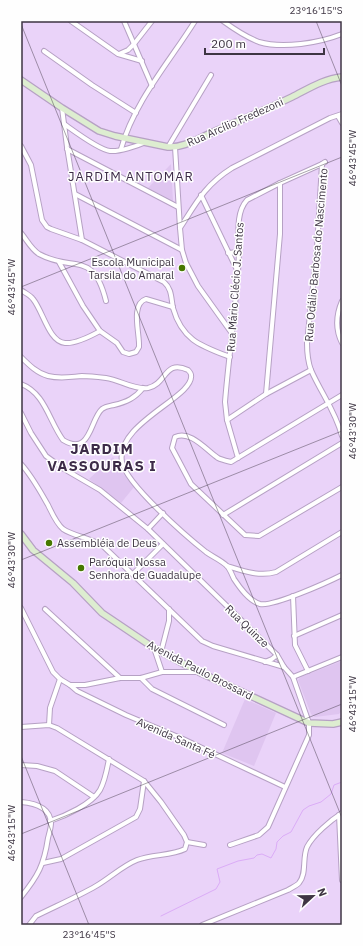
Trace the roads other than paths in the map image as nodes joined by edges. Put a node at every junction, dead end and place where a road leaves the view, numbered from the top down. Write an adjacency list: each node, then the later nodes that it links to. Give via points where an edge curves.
1 (71, 21): 9 (street)
2 (124, 21): 7 (street)
3 (152, 21): 7 (street)
4 (195, 21): 14 (street)
5 (224, 21): 6 (street, via 258,42 270,44 310,42)
6 (342, 34)
7 (134, 44): 9 (street); 10 (street)
8 (44, 52): 16 (street)
9 (118, 54): 10 (street)
10 (142, 61): 14 (street)
11 (211, 75): 23 (street)
12 (342, 77): 24 (main road, Rua Arcílio Fredezoni, via 322,82 264,110)
13 (21, 80): 15 (main road, Rua Arcílio Fredezoni)
14 (152, 86): 16 (street)
15 (62, 108): 19 (street); 20 (main road, Rua Arcílio Fredezoni, via 99,131)
16 (136, 113): 20 (street)
17 (340, 115): 18 (street); 30 (street, via 232,168)
18 (342, 123)
19 (64, 124): 25 (street); 26 (street, via 102,148 109,151)
20 (124, 138): 21 (main road, Rua Arcílio Fredezoni); 26 (street)
21 (146, 142): 23 (main road, Rua Arcílio Fredezoni); 26 (street, via 135,148)
22 (21, 146): 34 (street, via 28,157 44,224)
23 (168, 147): 24 (main road, Rua Arcílio Fredezoni)
24 (174, 147): 31 (street)
25 (67, 149): 29 (street); 31 (street)
26 (121, 149)
27 (324, 163): 28 (street, Rua Mário Clécio J. Santos); 49 (street, Rua Odálio Barbosa do Nascimento, via 307,343)
28 (280, 183): 36 (street, Rua Mário Clécio J. Santos, via 243,204 240,212); 52 (street, via 280,234)
29 (75, 194): 34 (street); 35 (street)
30 (201, 195): 32 (street); 37 (street)
31 (178, 208): 32 (street)
32 (180, 228): 35 (street)
33 (21, 233): 38 (street, via 39,254)
34 (82, 240): 43 (street, via 164,282 171,292)
35 (182, 250): 45 (street, via 198,286)
36 (239, 252): 37 (street); 39 (street, Rua Mário Clécio J. Santos)
37 (228, 253): 39 (street)
38 (60, 262): 41 (street, via 81,265 95,273); 44 (street, via 83,306)
39 (238, 272): 45 (street, Rua Mário Clécio J. Santos)
40 (21, 290): 44 (street, via 33,299 51,332 60,342 70,343)
41 (106, 301)
42 (342, 301): 46 (street, via 338,310 337,328)
43 (173, 307): 44 (street, via 146,299 139,304 139,347 136,352 123,352 117,343); 47 (street, via 191,339 203,347)
44 (100, 331)
45 (232, 332): 47 (street, Rua Mário Clécio J. Santos)
46 (342, 343)
47 (230, 356): 56 (street, Rua Mário Clécio J. Santos, via 225,402)
48 (21, 357): 51 (street, via 41,374 59,378 108,378)
49 (311, 370): 52 (street); 54 (street, Rua Odálio Barbosa do Nascimento)
50 (21, 384): 51 (street, via 36,393 63,440 73,444 87,438 102,410 131,400)
51 (143, 388): 62 (street, via 154,385 175,366 188,370 191,375 185,388 146,419 129,437 124,447 122,462 129,477)
52 (266, 394): 56 (street)
53 (342, 395): 54 (street)
54 (329, 403): 57 (street, Rua Odálio Barbosa do Nascimento); 59 (street)
55 (21, 413): 64 (street, Rua Quinze, via 46,456 100,490)
56 (228, 420): 59 (street, Rua Mário Clécio J. Santos)
57 (342, 436)
58 (342, 442): 63 (street)
59 (238, 458): 63 (street, via 231,462 218,458 188,436 175,437 172,444 191,484)
60 (21, 464): 69 (street, via 28,471 63,529 103,546)
61 (342, 487): 63 (street, via 259,536 245,535)
62 (163, 513): 64 (street); 68 (street, via 185,535)
63 (223, 515)
64 (148, 529): 67 (street, Rua Quinze)
65 (342, 532): 68 (street, via 276,572 250,573)
66 (21, 534): 79 (main road, Avenida Paulo Brossard, via 33,550 73,583 102,612)
67 (163, 544): 69 (street); 81 (street, Rua Quinze)
68 (227, 566): 71 (street, via 240,588 256,603 266,604)
69 (133, 574): 74 (street)
70 (342, 575): 71 (street)
71 (294, 596): 78 (street)
72 (21, 608): 91 (street, via 53,672)
73 (45, 609): 89 (street)
74 (169, 609): 76 (street); 77 (street)
75 (342, 615): 78 (street)
76 (178, 617): 77 (street); 83 (street, via 202,641)
77 (169, 621): 80 (street)
78 (294, 636): 85 (street, via 298,653)
79 (154, 648): 80 (main road, Avenida Paulo Brossard); 86 (street)
80 (161, 652): 87 (main road, Avenida Paulo Brossard)
81 (277, 655): 83 (street); 84 (street, Rua Quinze)
82 (342, 657): 85 (street)
83 (265, 662): 84 (street)
84 (284, 667): 88 (street, Rua Quinze)
85 (308, 671): 88 (street)
86 (162, 672): 87 (street); 90 (street)
87 (199, 672): 94 (main road, Avenida Paulo Brossard)
88 (294, 677): 94 (street, Rua Quinze)
89 (120, 678): 90 (street); 92 (street, via 85,685)
90 (141, 678): 96 (street, via 152,689)
91 (60, 679): 92 (street, Avenida Santa Fé); 95 (street, via 50,708)
92 (70, 685): 101 (street, Avenida Santa Fé, via 126,715)
93 (342, 722): 94 (main road, Avenida Paulo Brossard)
94 (309, 723): 101 (street, via 310,734)
95 (49, 725): 97 (street); 98 (street)
96 (224, 725)
97 (21, 727)
98 (109, 759): 100 (street); 102 (street, via 100,789)
99 (21, 765): 102 (street, via 55,771)
100 (144, 782): 106 (street, via 161,802); 109 (street, via 140,809 136,817 61,859)
101 (285, 787): 108 (street, via 268,827 259,835)
102 (94, 797): 105 (street, via 70,814)
103 (21, 802): 105 (street, via 38,804 49,815)
104 (340, 814): 110 (street); 113 (street, via 316,835 307,847 299,883 288,890)
105 (50, 821): 109 (street)
106 (187, 842): 107 (street); 112 (street, via 185,849 180,852 145,857 126,865 97,886 36,916)
107 (204, 845)
108 (230, 845)
109 (43, 863): 111 (street, via 32,884)
110 (342, 880)
111 (21, 897)
112 (29, 925)
113 (202, 925)

